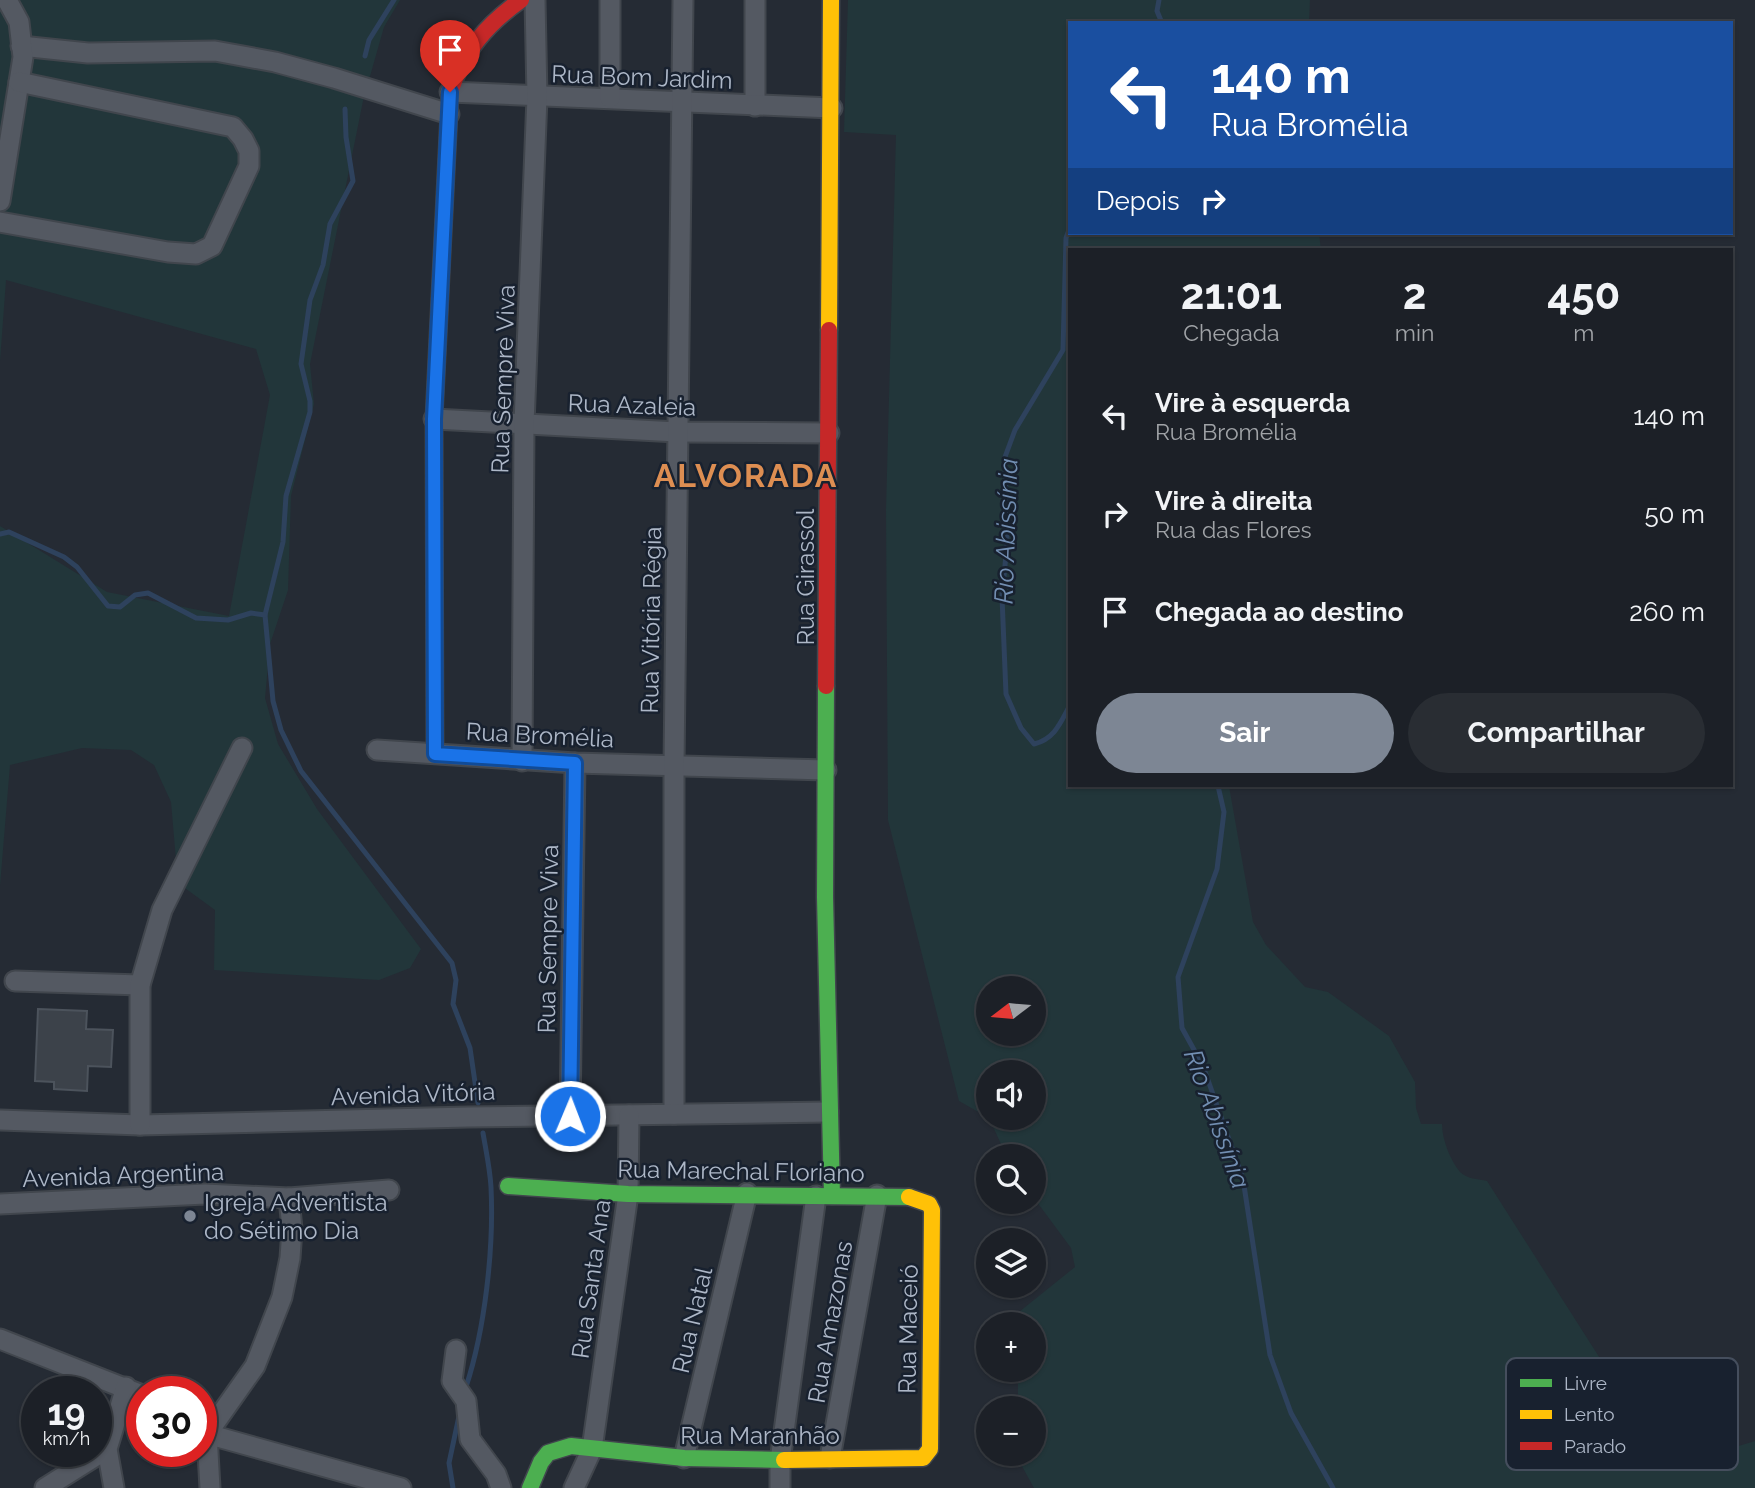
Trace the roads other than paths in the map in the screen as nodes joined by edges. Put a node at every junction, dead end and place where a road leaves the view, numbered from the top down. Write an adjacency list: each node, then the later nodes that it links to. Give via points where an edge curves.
1 (7, 0): 8 (street, via 19,22)
2 (521, 0): 10 (street, via 465,54)
3 (535, 0): 11 (street, Rua Sempre Viva)
4 (610, 0): 12 (street)
5 (683, 0): 13 (street, Rua Vitória Régia)
6 (755, 0): 14 (street)
7 (831, 0): 15 (street, Rua Girassol)
8 (22, 46): 9 (street); 16 (street, via 88,53 215,51 275,62)
9 (19, 82): 17 (street); 18 (street, via 233,127 249,151 249,166 212,246 196,254)
10 (450, 92): 11 (street, Rua Bom Jardim); 16 (street)
11 (537, 97): 12 (street, Rua Bom Jardim); 20 (street, Rua Sempre Viva)
12 (610, 98): 13 (street, Rua Bom Jardim)
13 (684, 103): 14 (street, Rua Bom Jardim); 21 (street, Rua Vitória Régia)
14 (755, 106): 15 (street, Rua Bom Jardim)
15 (832, 108): 22 (street, Rua Girassol)
16 (449, 114): 19 (street)
17 (0, 201)
18 (0, 222)
19 (434, 419): 20 (street, Rua Azaleia); 25 (street)
20 (524, 424): 21 (street, Rua Azaleia); 26 (street, Rua Sempre Viva)
21 (677, 432): 22 (street, Rua Azaleia); 28 (street, Rua Vitória Régia)
22 (829, 433): 29 (street, Rua Girassol)
23 (242, 748): 31 (street, via 162,910)
24 (377, 750): 25 (street, Rua Bromélia)
25 (435, 754): 26 (street, Rua Bromélia)
26 (522, 761): 27 (street, Rua Bromélia)
27 (575, 763): 28 (street, Rua Bromélia); 35 (street, Rua Sempre Viva)
28 (674, 766): 29 (street, Rua Bromélia); 33 (street, Rua Vitória Régia)
29 (826, 771): 32 (street, Rua Girassol)
30 (15, 981): 31 (street)
31 (140, 985): 37 (street)
32 (828, 1112): 33 (street, Avenida Vitória); 43 (street, Rua Girassol)
33 (674, 1114): 34 (street, Avenida Vitória)
34 (629, 1115): 35 (street, Avenida Vitória); 41 (street, Rua Santa Ana)
35 (570, 1116): 37 (street, Avenida Vitória)
36 (0, 1120): 37 (street, Avenida Vitória)
37 (140, 1125)
38 (508, 1186): 41 (street, Rua Marechal Floriano)
39 (389, 1191): 44 (street, Avenida Argentina)
40 (747, 1193): 41 (street, Rua Marechal Floriano); 43 (street, Rua Marechal Floriano); 56 (street, Rua Natal)
41 (628, 1194): 54 (street, Rua Santa Ana)
42 (877, 1195): 43 (street, Rua Marechal Floriano); 46 (street, Rua Marechal Floriano, via 915,1197); 57 (street, Rua Amazonas)
43 (824, 1196): 58 (street)
44 (289, 1198): 45 (street, Avenida Argentina, via 205,1194); 51 (street, via 292,1239 282,1297 255,1366)
45 (0, 1204)
46 (929, 1204): 55 (street, Rua Maceió)
47 (0, 1339): 49 (street)
48 (456, 1350): 66 (street, via 452,1381 466,1401 470,1439)
49 (126, 1388)
50 (126, 1408): 53 (street)
51 (217, 1414)
52 (217, 1435): 65 (street)
53 (112, 1438)
54 (592, 1449): 56 (street, Rua Maranhão); 67 (street, Rua Maranhão, via 571,1446 548,1453); 68 (street, Rua Santa Ana)
55 (927, 1455): 57 (street, Rua Maranhão, via 917,1459)
56 (684, 1458): 58 (street, Rua Maranhão)
57 (830, 1458): 58 (street, Rua Maranhão)
58 (780, 1461): 69 (street)
59 (78, 1467): 62 (street)
60 (110, 1467): 63 (street)
61 (208, 1467): 64 (street)
62 (45, 1488)
63 (114, 1488)
64 (210, 1488)
65 (401, 1488)
66 (501, 1488)
67 (530, 1488)
68 (574, 1488)
69 (780, 1488)

